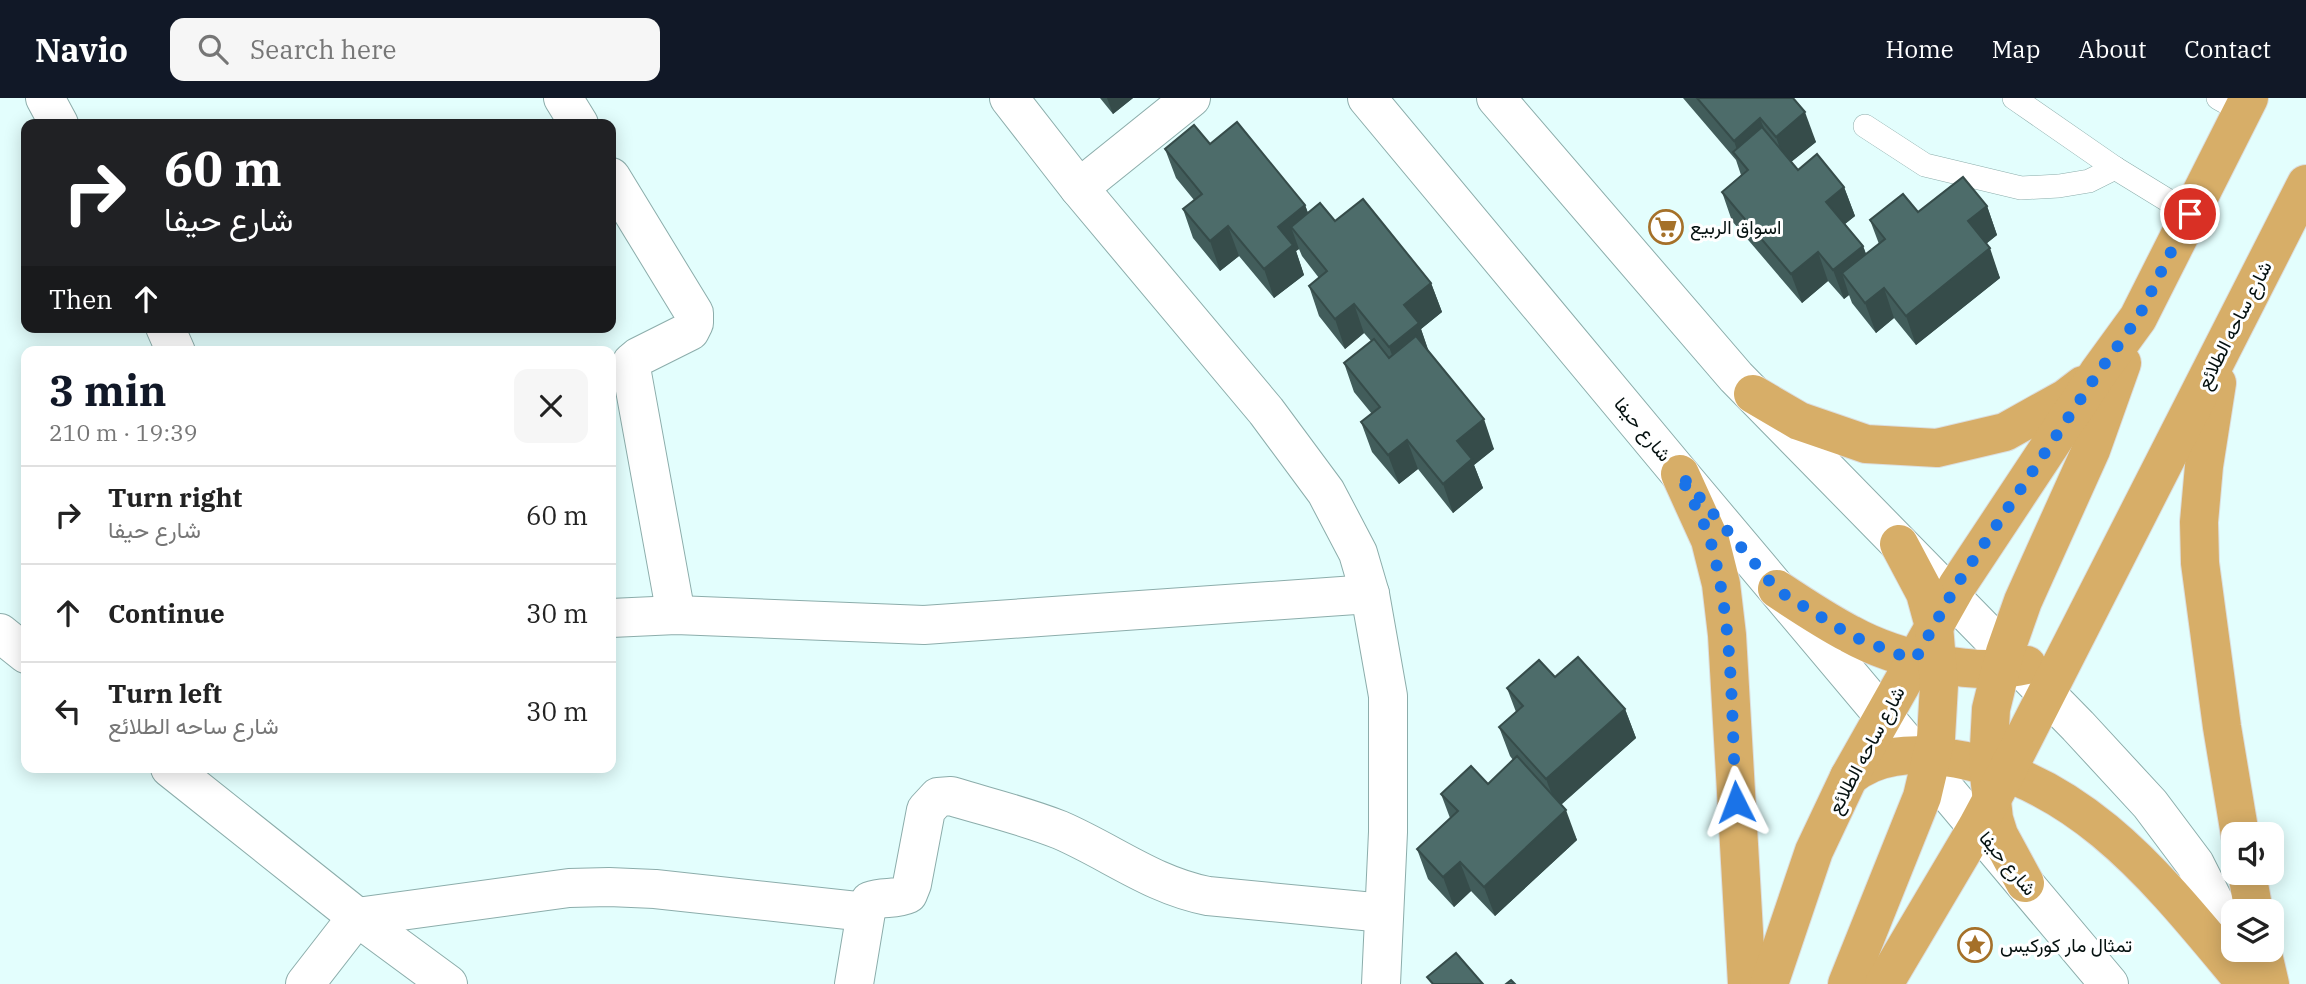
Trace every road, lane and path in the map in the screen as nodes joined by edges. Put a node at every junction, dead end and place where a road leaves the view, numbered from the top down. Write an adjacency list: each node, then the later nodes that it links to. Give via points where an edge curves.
1 (45, 98): 9 (street)
2 (563, 98): 10 (street)
3 (1009, 98): 15 (street)
4 (1191, 98): 15 (street)
5 (1367, 98): 21 (street, شارع حيفا)
6 (1496, 98): 20 (street)
7 (2014, 98): 12 (lane)
8 (2236, 102): 16 (main road, شارع ساحه الطلائع)
9 (56, 119)
10 (576, 119)
11 (1865, 126): 12 (lane, via 1925,165 2021,188 2090,181)
12 (2115, 168): 16 (lane)
13 (2306, 184): 18 (main road, شارع ساحه الطلائع)
14 (616, 185): 24 (street, via 694,313 690,331 632,362)
15 (1079, 188): 23 (street, via 1266,411 1326,492 1358,553)
16 (2190, 214): 17 (main road, شارع ساحه الطلائع)
17 (2138, 318): 19 (main road, شارع ساحه الطلائع); 28 (main road, via 2091,450 2023,601)
18 (2223, 348): 27 (main road, شارع ساحه الطلائع); 35 (main road, via 2204,467 2200,563)
19 (2098, 373): 20 (main road, via 2066,398 2005,432 1937,448 1866,444 1799,421); 26 (main road, شارع ساحه الطلائع)
20 (1753, 394): 26 (street, via 1899,544)
21 (1680, 474): 22 (street, شارع حيفا); 47 (main road, via 1710,540 1721,584)
22 (1777, 590): 26 (main road, via 1852,636 1903,656); 30 (street, شارع حيفا)
23 (1370, 594): 24 (street, via 925,625); 37 (street, via 1388,696)
24 (677, 615): 25 (street)
25 (616, 618)
26 (1935, 636): 28 (street); 28 (main road, via 1959,667); 30 (main road, شارع ساحه الطلائع); 31 (main road, via 1940,685 1936,738)
27 (2072, 643): 28 (main road, via 2048,660); 29 (main road, شارع ساحه الطلائع)
28 (2008, 662): 29 (street); 34 (main road, via 1992,709)
29 (2046, 694): 34 (main road, شارع ساحه الطلائع); 38 (street, via 2150,804 2195,864)
30 (1883, 715): 31 (street, شارع حيفا); 33 (main road, شارع ساحه الطلائع)
31 (1925, 760): 33 (main road, via 1885,758); 34 (street, شارع حيفا); 34 (main road, via 1974,761); 42 (main road, via 1922,797)
32 (176, 773): 39 (street)
33 (1849, 777): 48 (main road, شارع ساحه الطلائع, via 1814,851)
34 (1990, 791): 42 (main road, شارع ساحه الطلائع); 49 (street, شارع حيفا, via 2025,883); 50 (main road, via 2028,781 2075,807 2123,845 2171,894)
35 (2239, 822)
36 (866, 912): 37 (street, via 870,901 908,894 926,810 938,797 951,796 1060,830 1183,891); 39 (street, via 610,887 569,888); 45 (street)
37 (1384, 913): 46 (street)
38 (2221, 915)
39 (357, 917): 43 (street); 44 (street)
40 (2245, 962): 51 (street)
41 (2265, 962): 52 (main road)
42 (1862, 979)
43 (305, 984)
44 (448, 984)
45 (854, 984)
46 (1381, 984)
47 (1747, 984)
48 (1769, 984)
49 (2109, 984)
50 (2246, 984)
51 (2257, 984)
52 (2270, 984)

